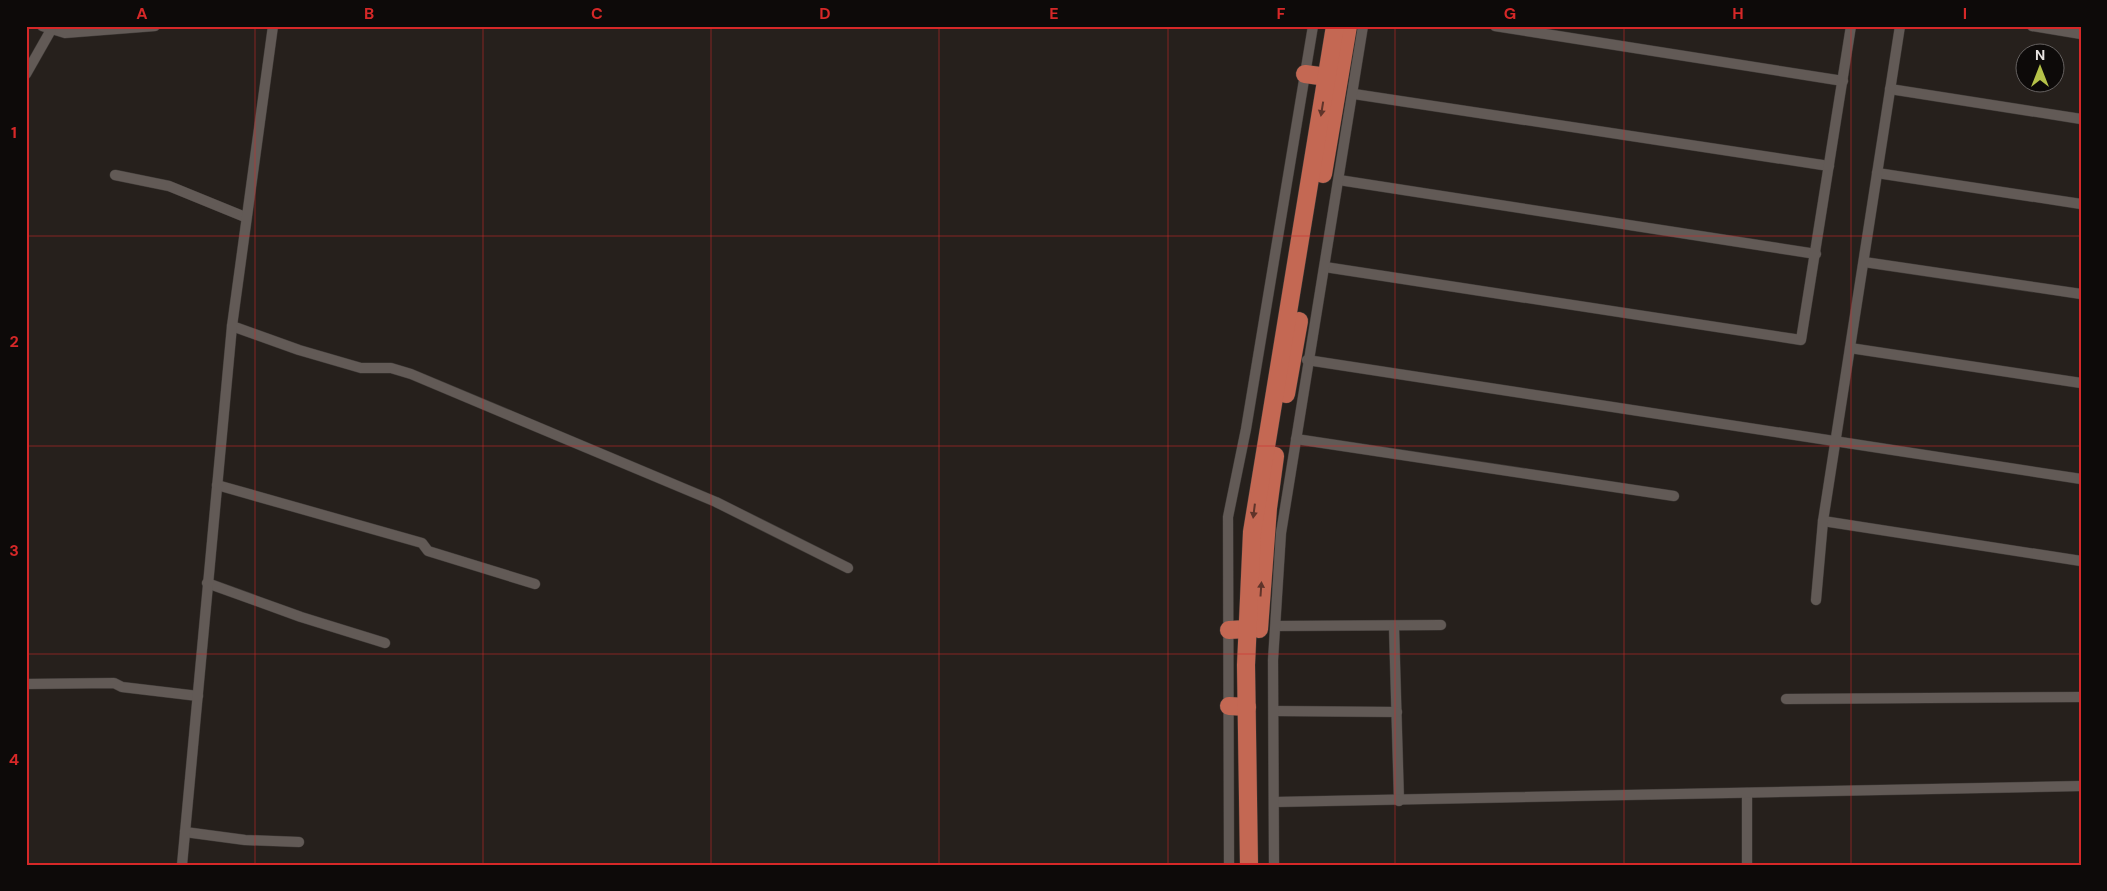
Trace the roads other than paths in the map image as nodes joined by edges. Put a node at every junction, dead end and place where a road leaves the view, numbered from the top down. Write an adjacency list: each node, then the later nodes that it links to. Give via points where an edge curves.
1 (154, 26): 11 (street, via 65,33)
2 (273, 26): 25 (street)
3 (1313, 26): 14 (street)
4 (1335, 26): 15 (highway)
5 (1348, 26): 68 (highway, one-way to 5, via 1258,673 1268,508)
6 (1363, 26): 18 (street)
7 (1495, 26): 16 (street)
8 (1851, 26): 16 (street)
9 (1900, 26): 17 (street)
10 (2032, 26): 12 (street)
11 (47, 28): 13 (street)
12 (2081, 34)
13 (26, 74)
14 (1305, 74): 15 (highway); 49 (street, via 1228,517)
15 (1327, 78): 48 (highway, one-way to 48, via 1255,508)
16 (1843, 81): 20 (street)
17 (1890, 89): 19 (street); 21 (street)
18 (1354, 94): 20 (street); 23 (street)
19 (2081, 119)
20 (1829, 166): 26 (street)
21 (1877, 173): 24 (street); 27 (street)
22 (115, 175): 25 (street, via 169,186)
23 (1339, 180): 26 (street); 28 (street)
24 (2081, 204)
25 (245, 217): 30 (street)
26 (1816, 254): 28 (street, via 1802,340)
27 (1864, 262): 29 (street); 31 (street)
28 (1325, 267): 32 (street)
29 (2081, 294)
30 (232, 326): 37 (street); 41 (street, via 361,368 391,368 411,374 716,502)
31 (1850, 348): 33 (street); 35 (street)
32 (1307, 360): 34 (street); 35 (street)
33 (2081, 383)
34 (1296, 439): 38 (street); 46 (street, via 1281,533)
35 (1836, 441): 36 (street); 39 (street)
36 (2081, 479)
37 (217, 485): 42 (street); 43 (street, via 422,543 428,551)
38 (1674, 496)
39 (1823, 522): 40 (street); 44 (street)
40 (2081, 561)
41 (848, 568)
42 (208, 583): 50 (street); 52 (street)
43 (535, 584)
44 (1816, 600)
45 (1441, 625): 47 (street)
46 (1276, 626): 47 (street); 57 (street)
47 (1394, 627): 58 (street)
48 (1247, 629): 49 (highway); 56 (highway)
49 (1229, 630): 55 (street)
50 (385, 643)
51 (26, 684): 52 (street, via 114,683 122,687)
52 (198, 696): 63 (street)
53 (2081, 696): 54 (street)
54 (1786, 699)
55 (1229, 706): 56 (highway); 66 (street)
56 (1247, 707): 67 (highway)
57 (1274, 711): 58 (street); 62 (street)
58 (1397, 712): 61 (street)
59 (2081, 786): 60 (street)
60 (1747, 793): 61 (street); 70 (street)
61 (1399, 801): 62 (street)
62 (1275, 802): 69 (street)
63 (185, 832): 64 (street, via 244,840); 65 (street)
64 (299, 842)
65 (182, 865)
66 (1229, 865)
67 (1249, 865)
68 (1260, 865)
69 (1274, 865)
70 (1747, 865)

